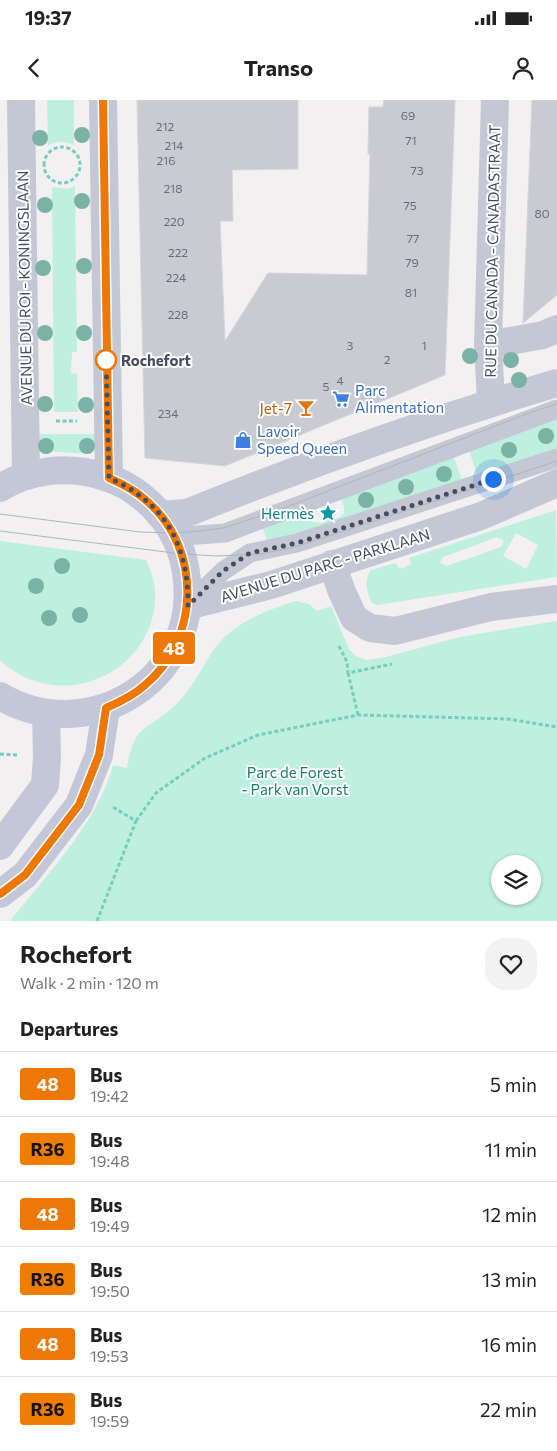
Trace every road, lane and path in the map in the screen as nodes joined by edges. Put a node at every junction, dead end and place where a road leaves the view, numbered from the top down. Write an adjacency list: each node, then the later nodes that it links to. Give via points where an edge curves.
1 (21, 100): 14 (street, AVENUE DU ROI - KONINGSLAAN)
2 (103, 100): 13 (street)
3 (495, 100): 6 (street, RUE DU CANADA - CANADASTRAAT)
4 (75, 153): 4 (path, via 63,147 52,150 45,158 46,175 54,182 72,180 80,164)
5 (557, 329): 6 (street, via 543,335)
6 (488, 345): 8 (street, RUE DU CANADA - CANADASTRAAT)
7 (557, 383): 8 (street)
8 (491, 402): 16 (street, via 368,444)
9 (557, 409): 16 (lane, via 224,534 184,536)
10 (81, 421): 11 (path)
11 (51, 422)
12 (557, 458): 19 (lane, AVENUE DU PARC - PARKLAAN, via 297,543 250,553 223,571)
13 (109, 478): 14 (main road, via 68,470 42,472); 16 (main road, via 137,492)
14 (8, 483)
15 (557, 483): 17 (street, AVENUE DU PARC - PARKLAAN, via 481,516)
16 (166, 524): 19 (main road, via 182,554)
17 (332, 564): 18 (street, via 354,618 370,628 395,631 491,607); 19 (street, AVENUE DU PARC - PARKLAAN, via 270,585)
18 (557, 599)
19 (188, 606): 22 (main road, via 177,643 161,669 145,686)
20 (348, 673): 24 (path)
21 (2, 700): 23 (main road)
22 (106, 708): 23 (main road, via 66,715); 29 (main road, via 99,755 79,805 25,875)
23 (46, 713): 28 (main road, via 44,785)
24 (358, 715): 25 (path, via 508,719); 27 (path, via 258,735 205,758 156,793)
25 (557, 727)
26 (111, 806): 27 (path)
27 (136, 821): 30 (path)
28 (0, 846)
29 (0, 894)
30 (97, 921)

